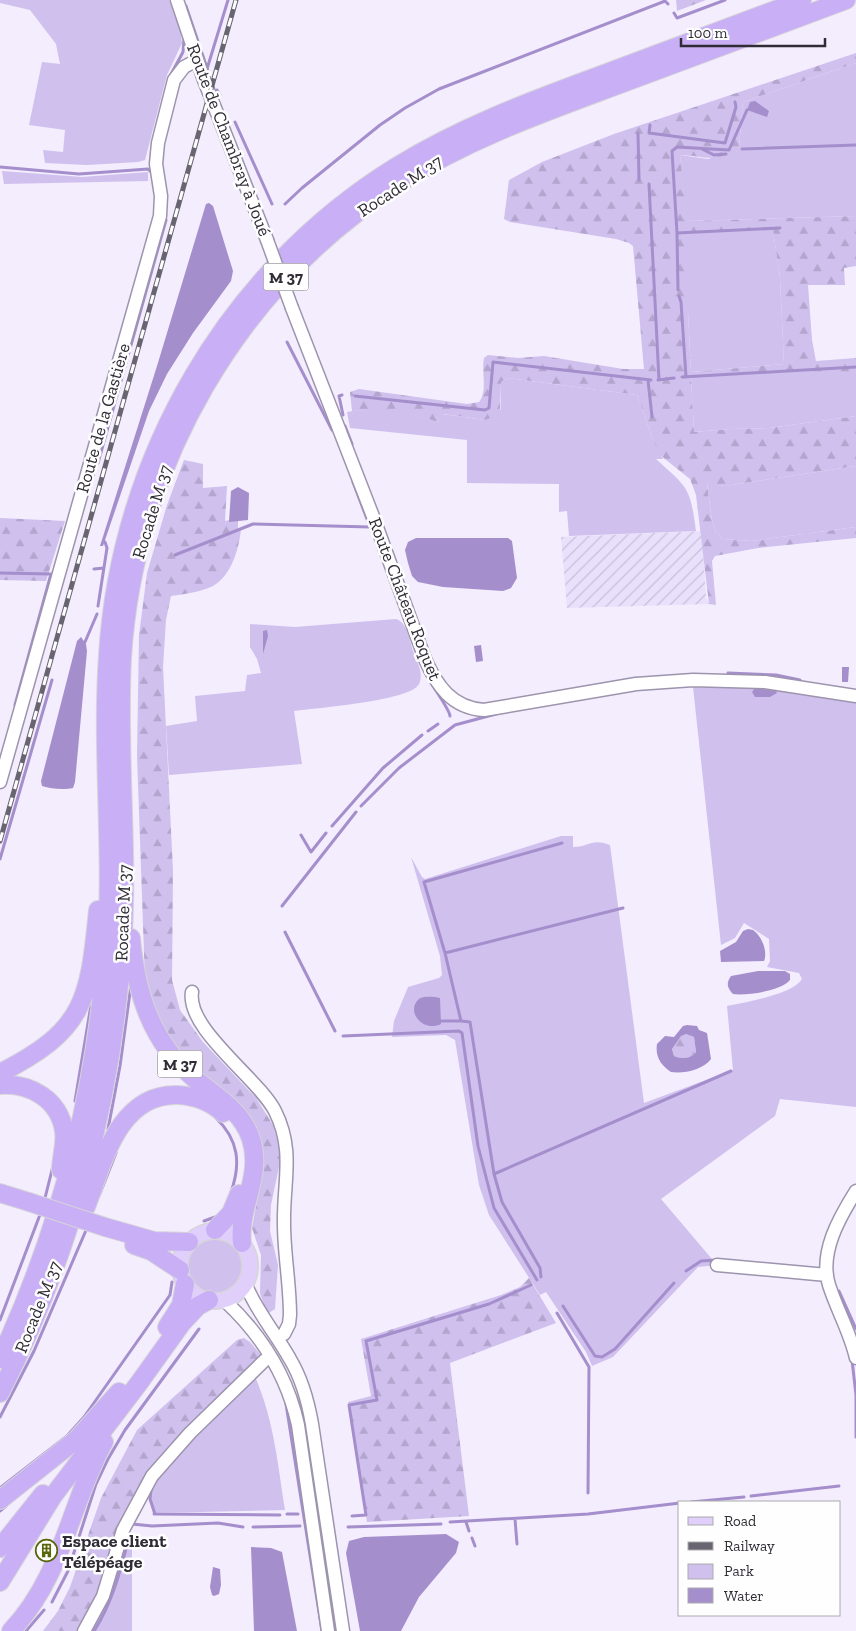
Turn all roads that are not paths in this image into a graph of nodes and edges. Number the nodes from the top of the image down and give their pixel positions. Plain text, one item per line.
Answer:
1 (178, 0) edge
2 (802, 0) edge
3 (846, 0) edge
4 (197, 60) junction
5 (292, 308) joint
6 (856, 696) edge
7 (0, 782) edge
8 (109, 830) junction
9 (125, 866) junction
10 (192, 992) dead end
11 (0, 1073) edge
12 (0, 1085) edge
13 (856, 1191) edge
14 (0, 1193) edge
15 (0, 1202) edge
16 (28, 1206) junction
17 (58, 1211) junction
18 (215, 1230) junction
19 (104, 1231) junction
20 (188, 1242) junction
21 (242, 1243) junction
22 (717, 1265) dead end
23 (54, 1270) junction
24 (827, 1275) junction
25 (182, 1277) junction
26 (245, 1283) junction
27 (216, 1300) junction
28 (284, 1334) dead end
29 (856, 1358) edge
30 (0, 1359) edge
31 (265, 1360) dead end
32 (133, 1384) junction
33 (0, 1393) edge
34 (0, 1500) edge
35 (0, 1548) edge
36 (0, 1582) edge
37 (11, 1631) edge
38 (84, 1631) edge
39 (328, 1631) edge
40 (343, 1631) edge

1 - 4 street, Route de Chambray à Joué
2 - 8 highway, Rocade M 37 / M 37
3 - 9 highway, Rocade M 37 / M 37
4 - 5 street, Route de Chambray à Joué, bridge
4 - 7 street, Route de la Gastière
5 - 6 street, Route Château Roquet
8 - 11 highway, M 37
8 - 17 highway, Rocade M 37 / M 37
9 - 21 highway, M 37
9 - 23 highway, Rocade M 37 / M 37
10 - 28 street
12 - 17 highway, M 37
13 - 24 street
14 - 16 highway
15 - 16 highway
16 - 19 highway, bridge
17 - 30 highway, Rocade M 37 / M 37
18 - 20 main road
18 - 21 main road
18 - 23 highway, M 37
19 - 20 highway
19 - 25 highway
20 - 25 main road
21 - 26 main road
22 - 24 street
23 - 33 highway, Rocade M 37 / M 37
24 - 29 street
25 - 27 main road
25 - 32 highway
26 - 27 main road
26 - 40 street
27 - 32 highway
27 - 39 street
31 - 38 street
32 - 34 highway
32 - 35 highway
32 - 36 highway
32 - 37 highway

